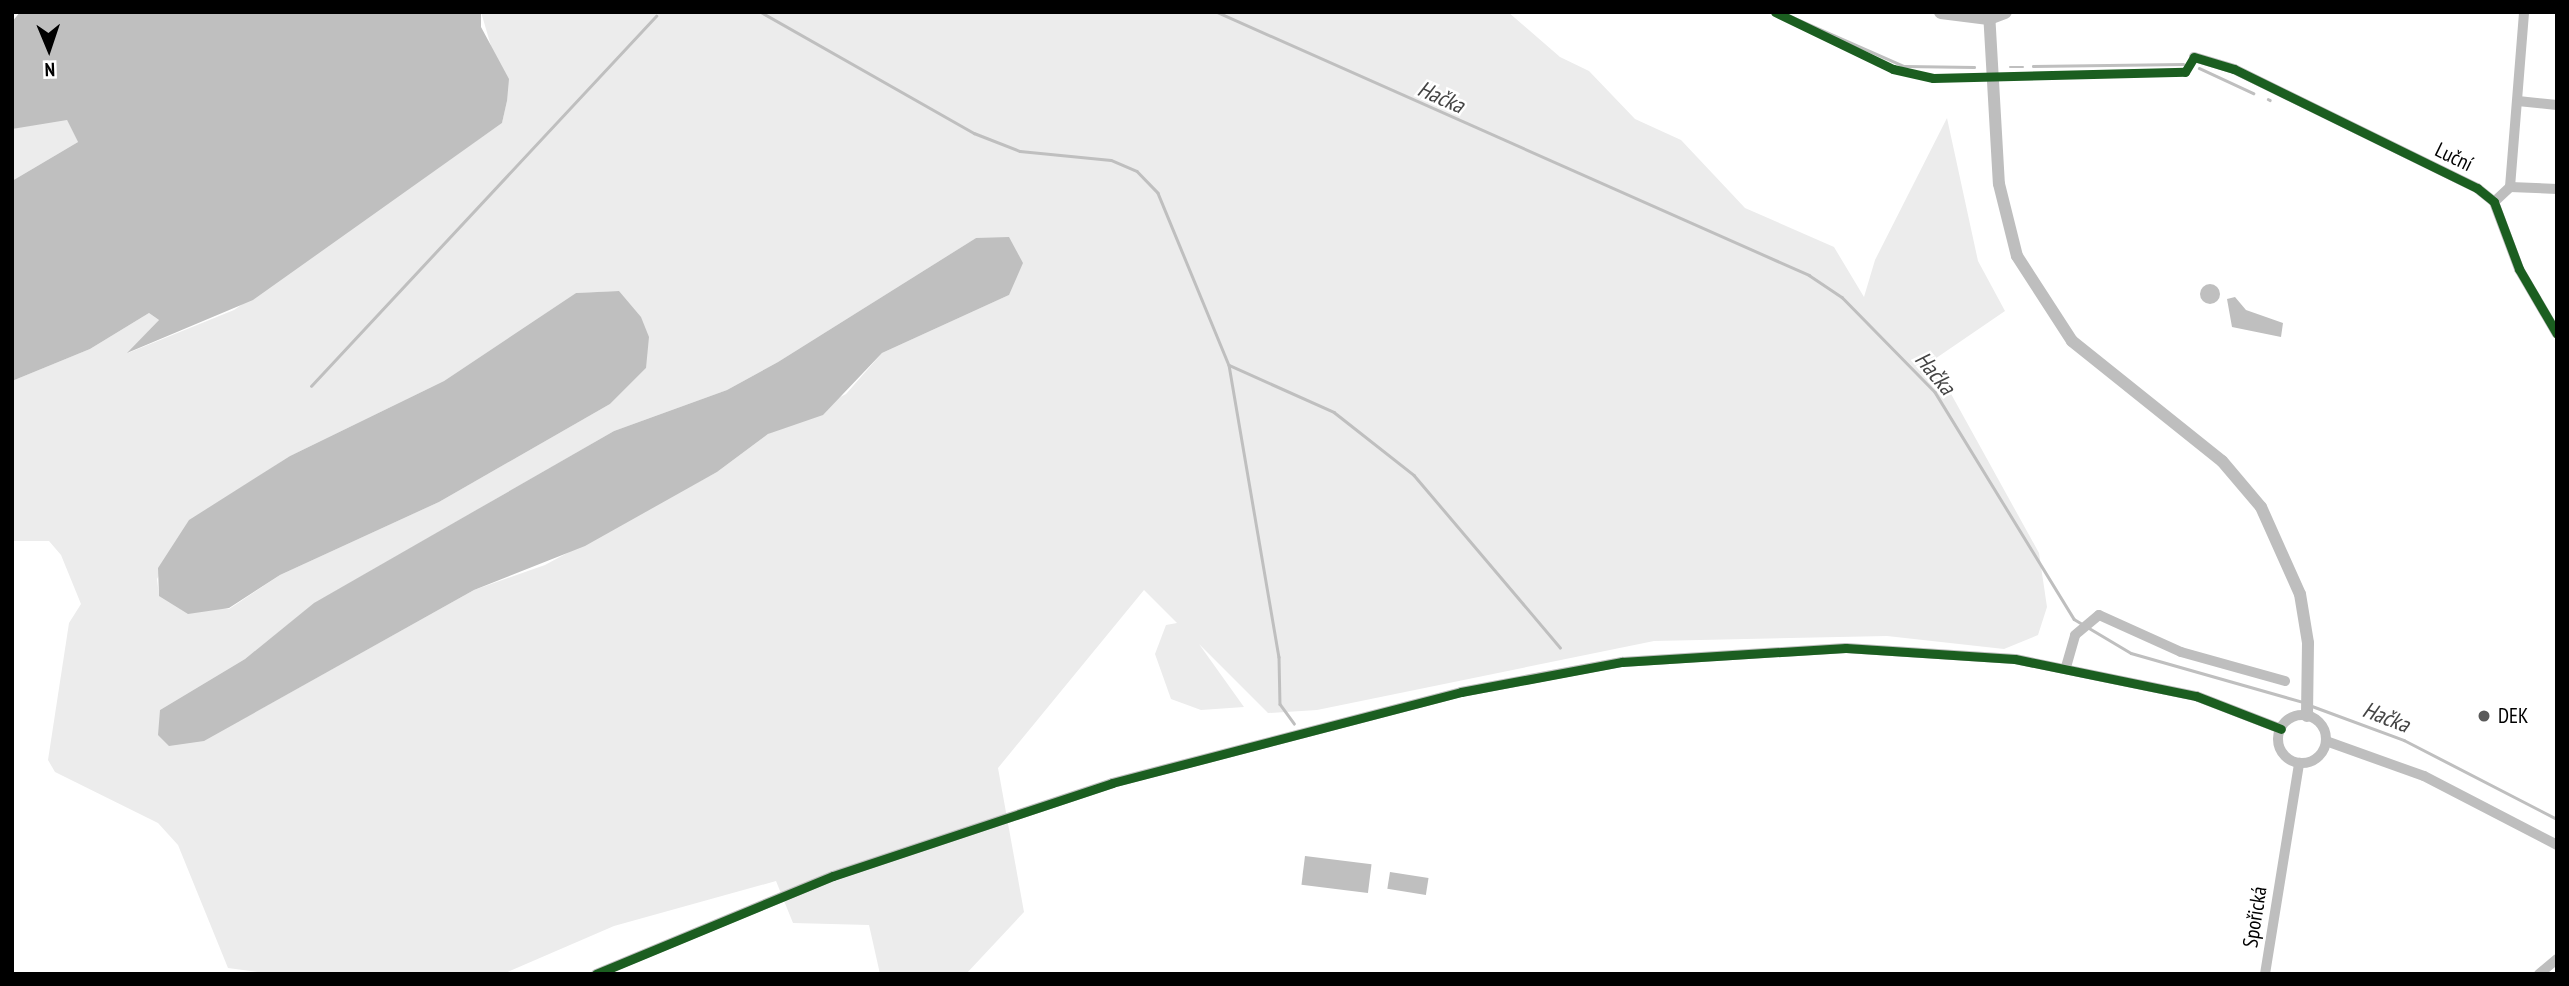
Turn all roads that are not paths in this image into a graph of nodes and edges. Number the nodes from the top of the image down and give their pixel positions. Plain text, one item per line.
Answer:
1 (1941, 12) edge
2 (2005, 12) edge
3 (2524, 12) edge
4 (1989, 15) edge
5 (2194, 57) dead end
6 (2518, 101) junction
7 (2557, 105) edge
8 (2510, 187) junction
9 (2557, 189) edge
10 (2494, 202) junction
11 (2557, 334) edge
12 (2066, 667) junction
13 (2285, 681) dead end
14 (2307, 715) junction
15 (2281, 729) junction
16 (2326, 741) junction
17 (2299, 763) junction
18 (2557, 845) edge
19 (2557, 959) edge
20 (596, 974) edge
21 (2265, 974) edge
22 (2539, 974) edge

1 - 4 highway
2 - 4 highway
3 - 6 street
4 - 14 main road
5 - 10 street, Luční
6 - 7 street
6 - 8 street
8 - 9 street
8 - 10 street
10 - 11 street
12 - 13 street
12 - 15 street
12 - 20 street
14 - 15 street
14 - 16 street
15 - 17 street
16 - 17 street
16 - 18 street
17 - 21 street, Spořická
19 - 22 street

